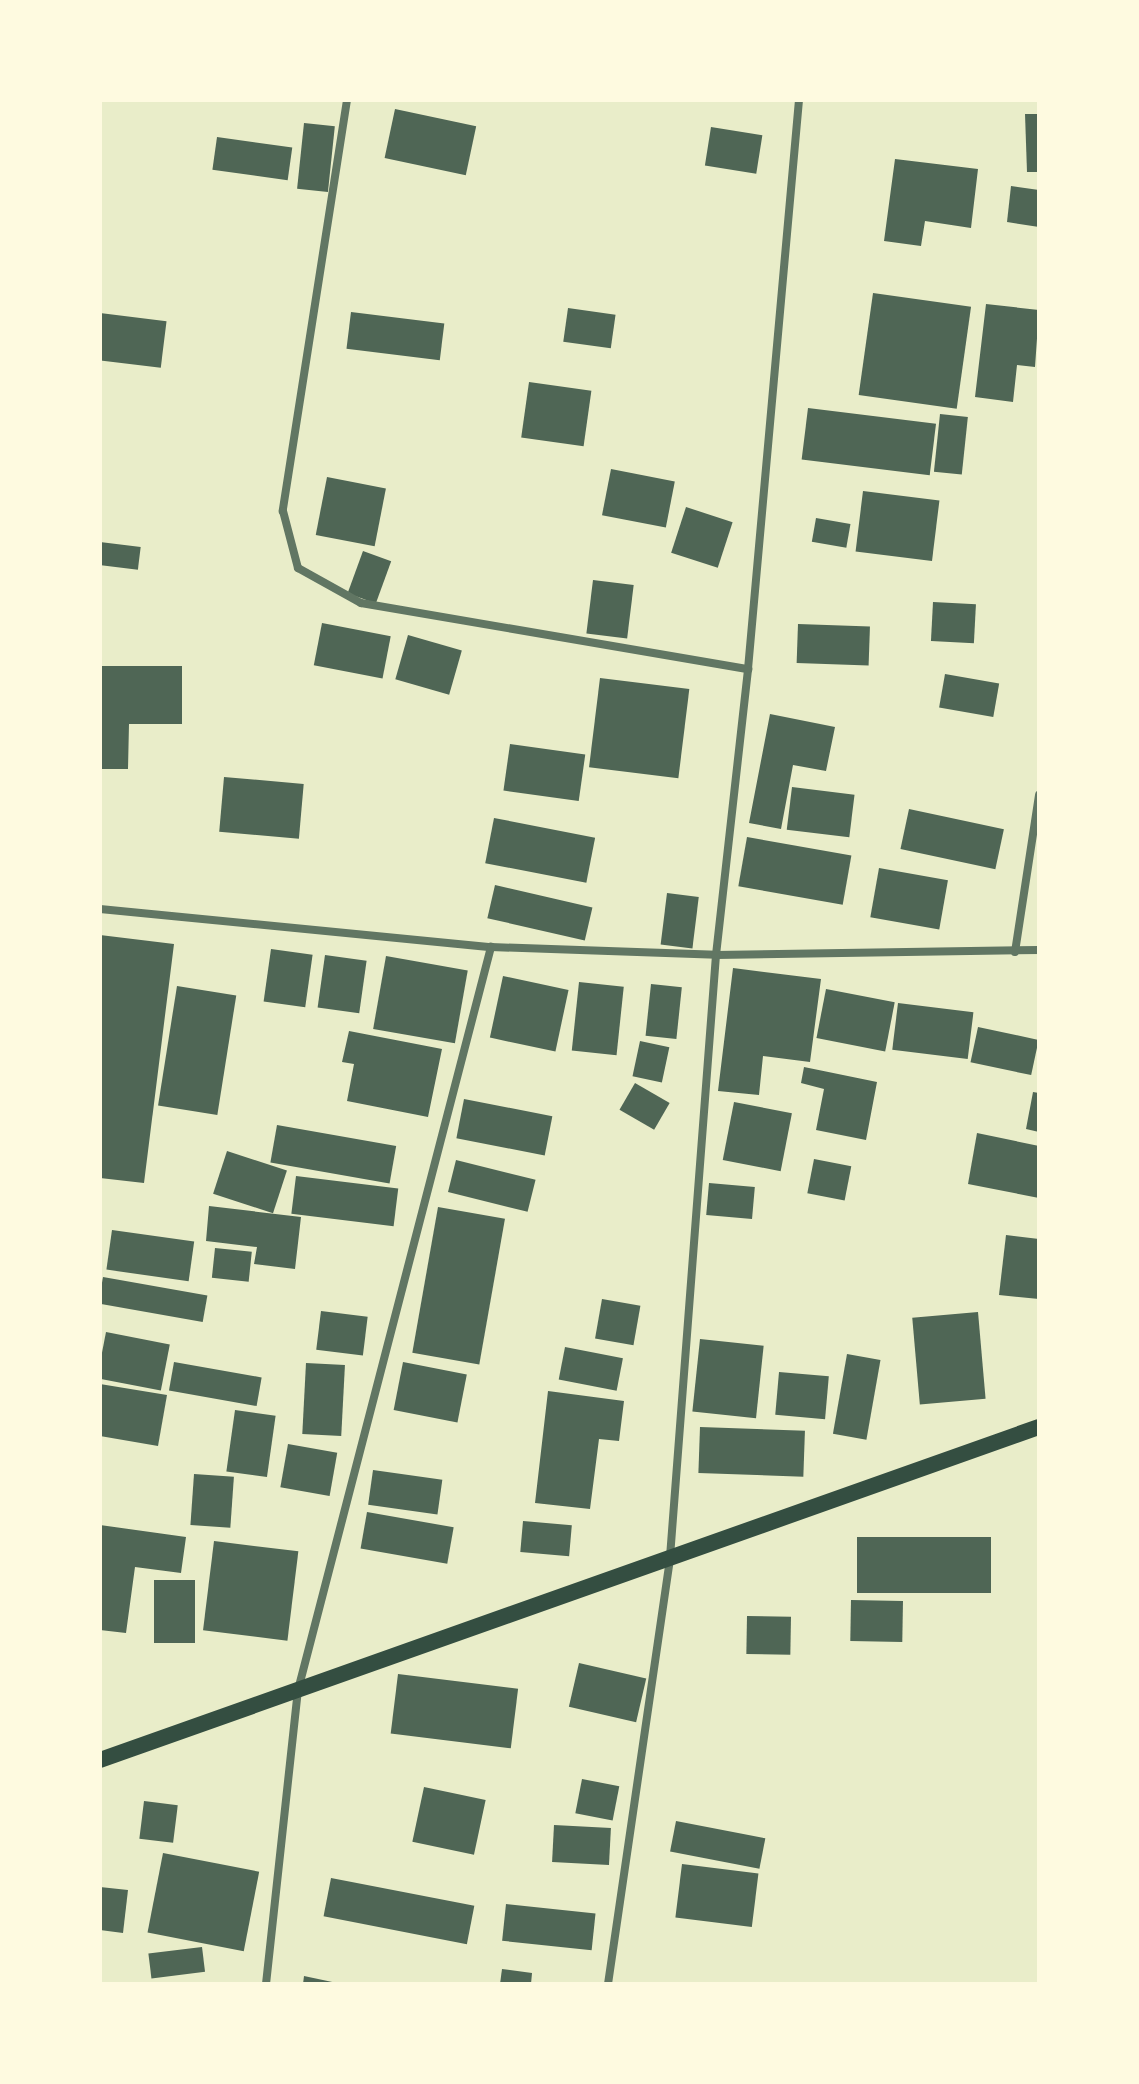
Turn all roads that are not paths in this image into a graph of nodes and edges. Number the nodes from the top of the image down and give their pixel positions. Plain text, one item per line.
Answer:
1 (347, 100) edge
2 (799, 100) edge
3 (748, 669) junction
4 (1039, 795) edge
5 (100, 909) edge
6 (491, 947) junction
7 (1039, 950) edge
8 (1015, 952) junction
9 (716, 955) junction
10 (1039, 1427) edge
11 (670, 1557) junction
12 (298, 1690) junction
13 (100, 1760) edge
14 (266, 1984) edge
15 (608, 1984) edge

1 - 3 street
2 - 3 street
3 - 9 street
4 - 8 street
5 - 6 street
6 - 9 street
6 - 12 street
7 - 8 street
8 - 9 street
9 - 11 street
10 - 11 main road
11 - 12 main road
11 - 15 street
12 - 13 main road
12 - 14 street

